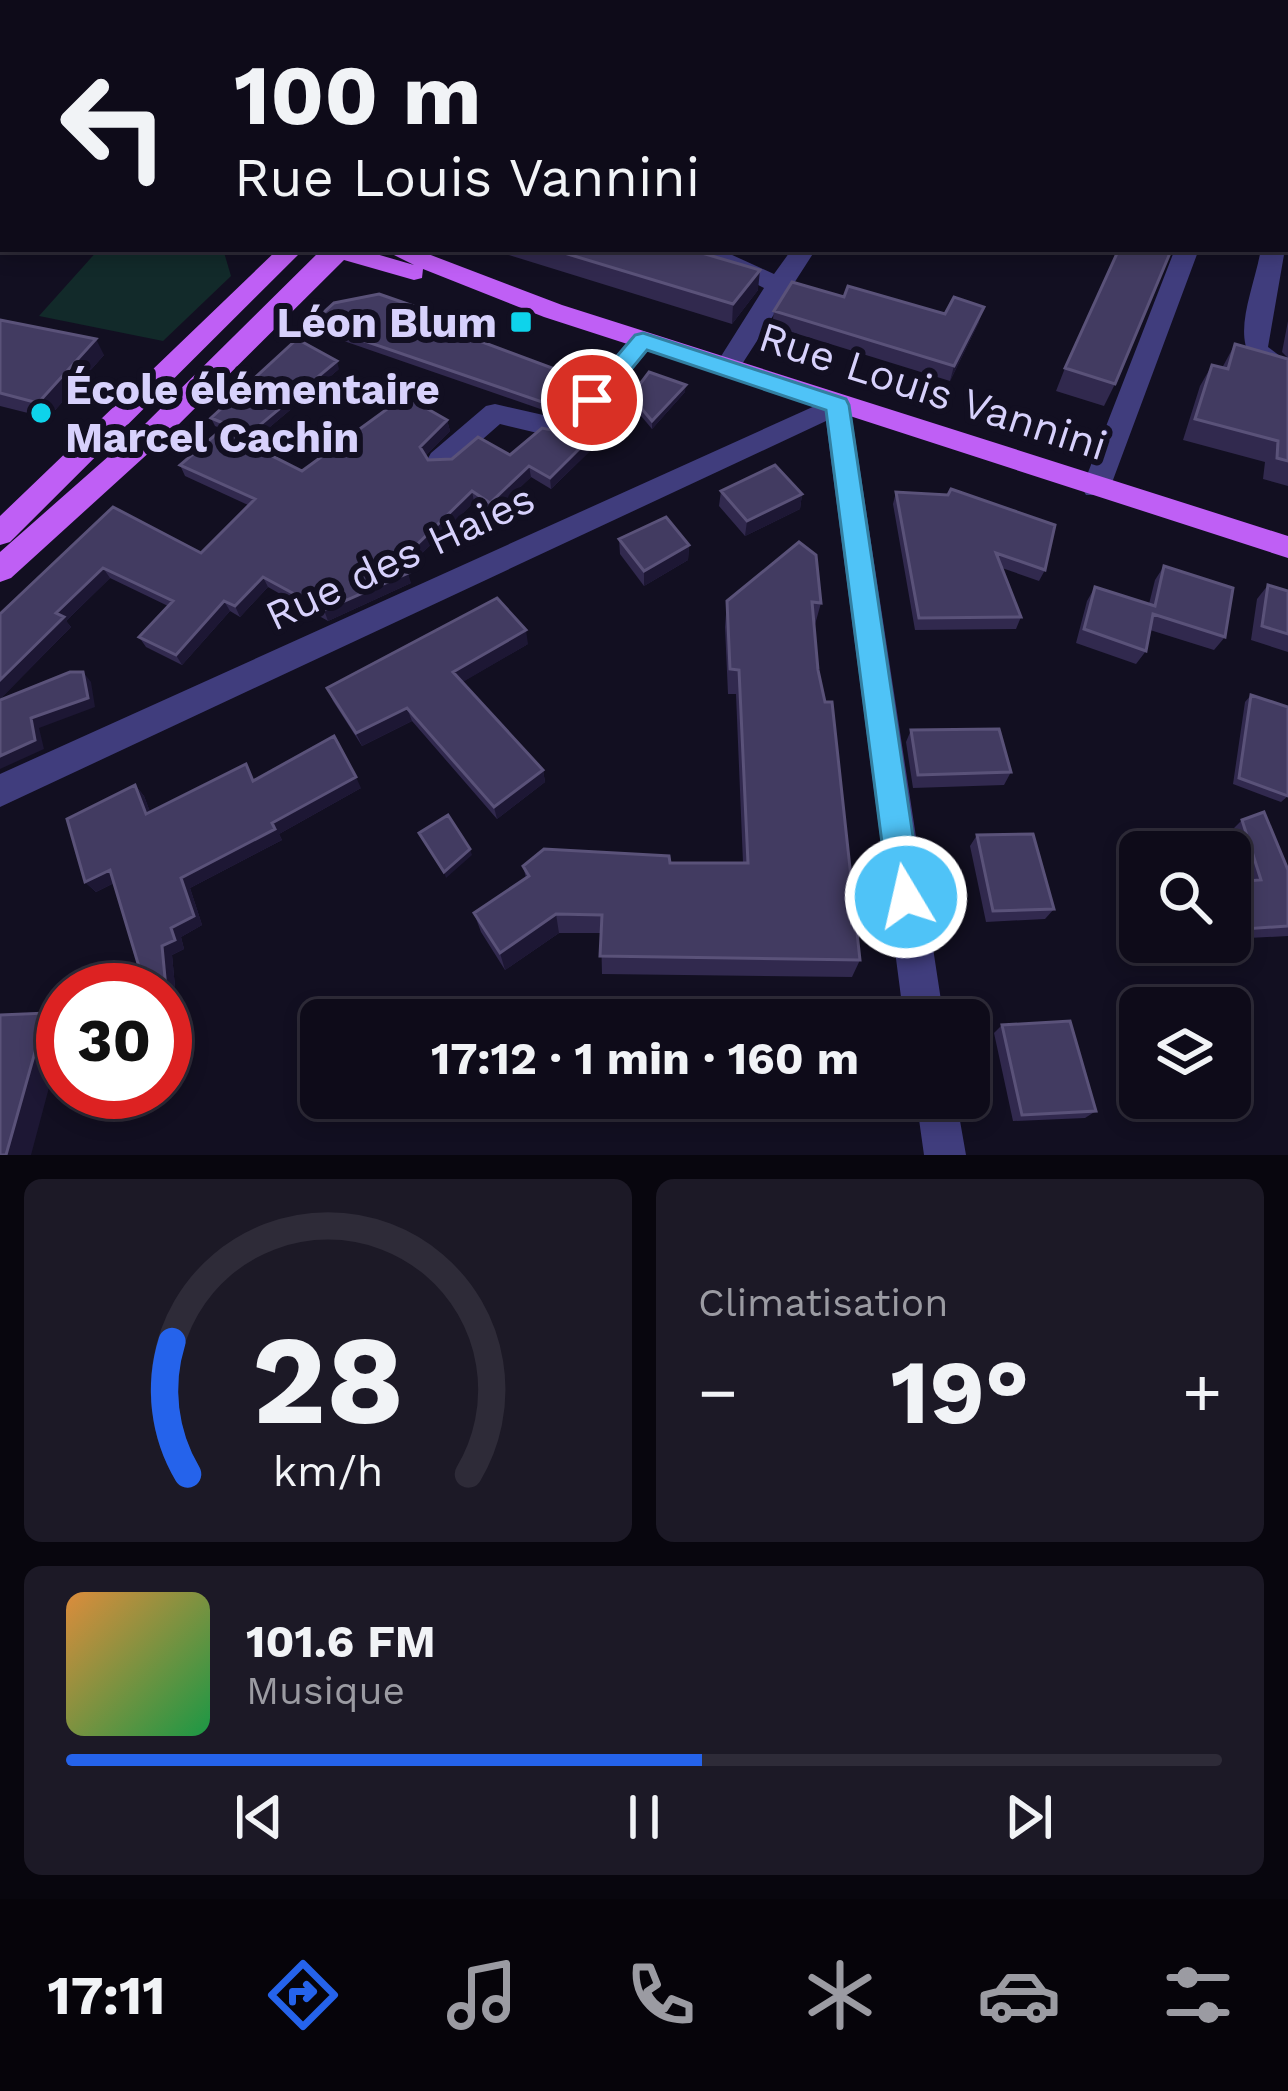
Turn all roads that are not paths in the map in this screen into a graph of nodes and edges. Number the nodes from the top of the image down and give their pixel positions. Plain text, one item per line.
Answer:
1 (289, 252) edge
2 (336, 252) edge
3 (345, 252) edge
4 (402, 252) edge
5 (712, 252) edge
6 (802, 252) edge
7 (1185, 252) edge
8 (1272, 252) edge
9 (778, 285) junction
10 (553, 311) junction
11 (643, 341) junction
12 (726, 369) junction
13 (1288, 373) edge
14 (837, 405) junction
15 (441, 460) edge
16 (1096, 488) junction
17 (0, 534) edge
18 (1288, 547) edge
19 (0, 569) edge
20 (0, 791) edge
21 (921, 999) edge
22 (939, 1119) edge
23 (945, 1155) edge

1 - 17 main road
2 - 19 main road
3 - 10 main road, Rue Louis Vannini
4 - 10 main road, Rue Louis Vannini
5 - 9 street
6 - 9 street
7 - 16 street
8 - 13 street
9 - 12 street
10 - 11 main road, Rue Louis Vannini
11 - 12 main road, Rue Louis Vannini
11 - 15 street
12 - 14 main road, Rue Louis Vannini
14 - 16 main road, Rue Louis Vannini
14 - 20 street, Rue des Haies
14 - 21 street
16 - 18 main road, Rue Louis Vannini
22 - 23 street

